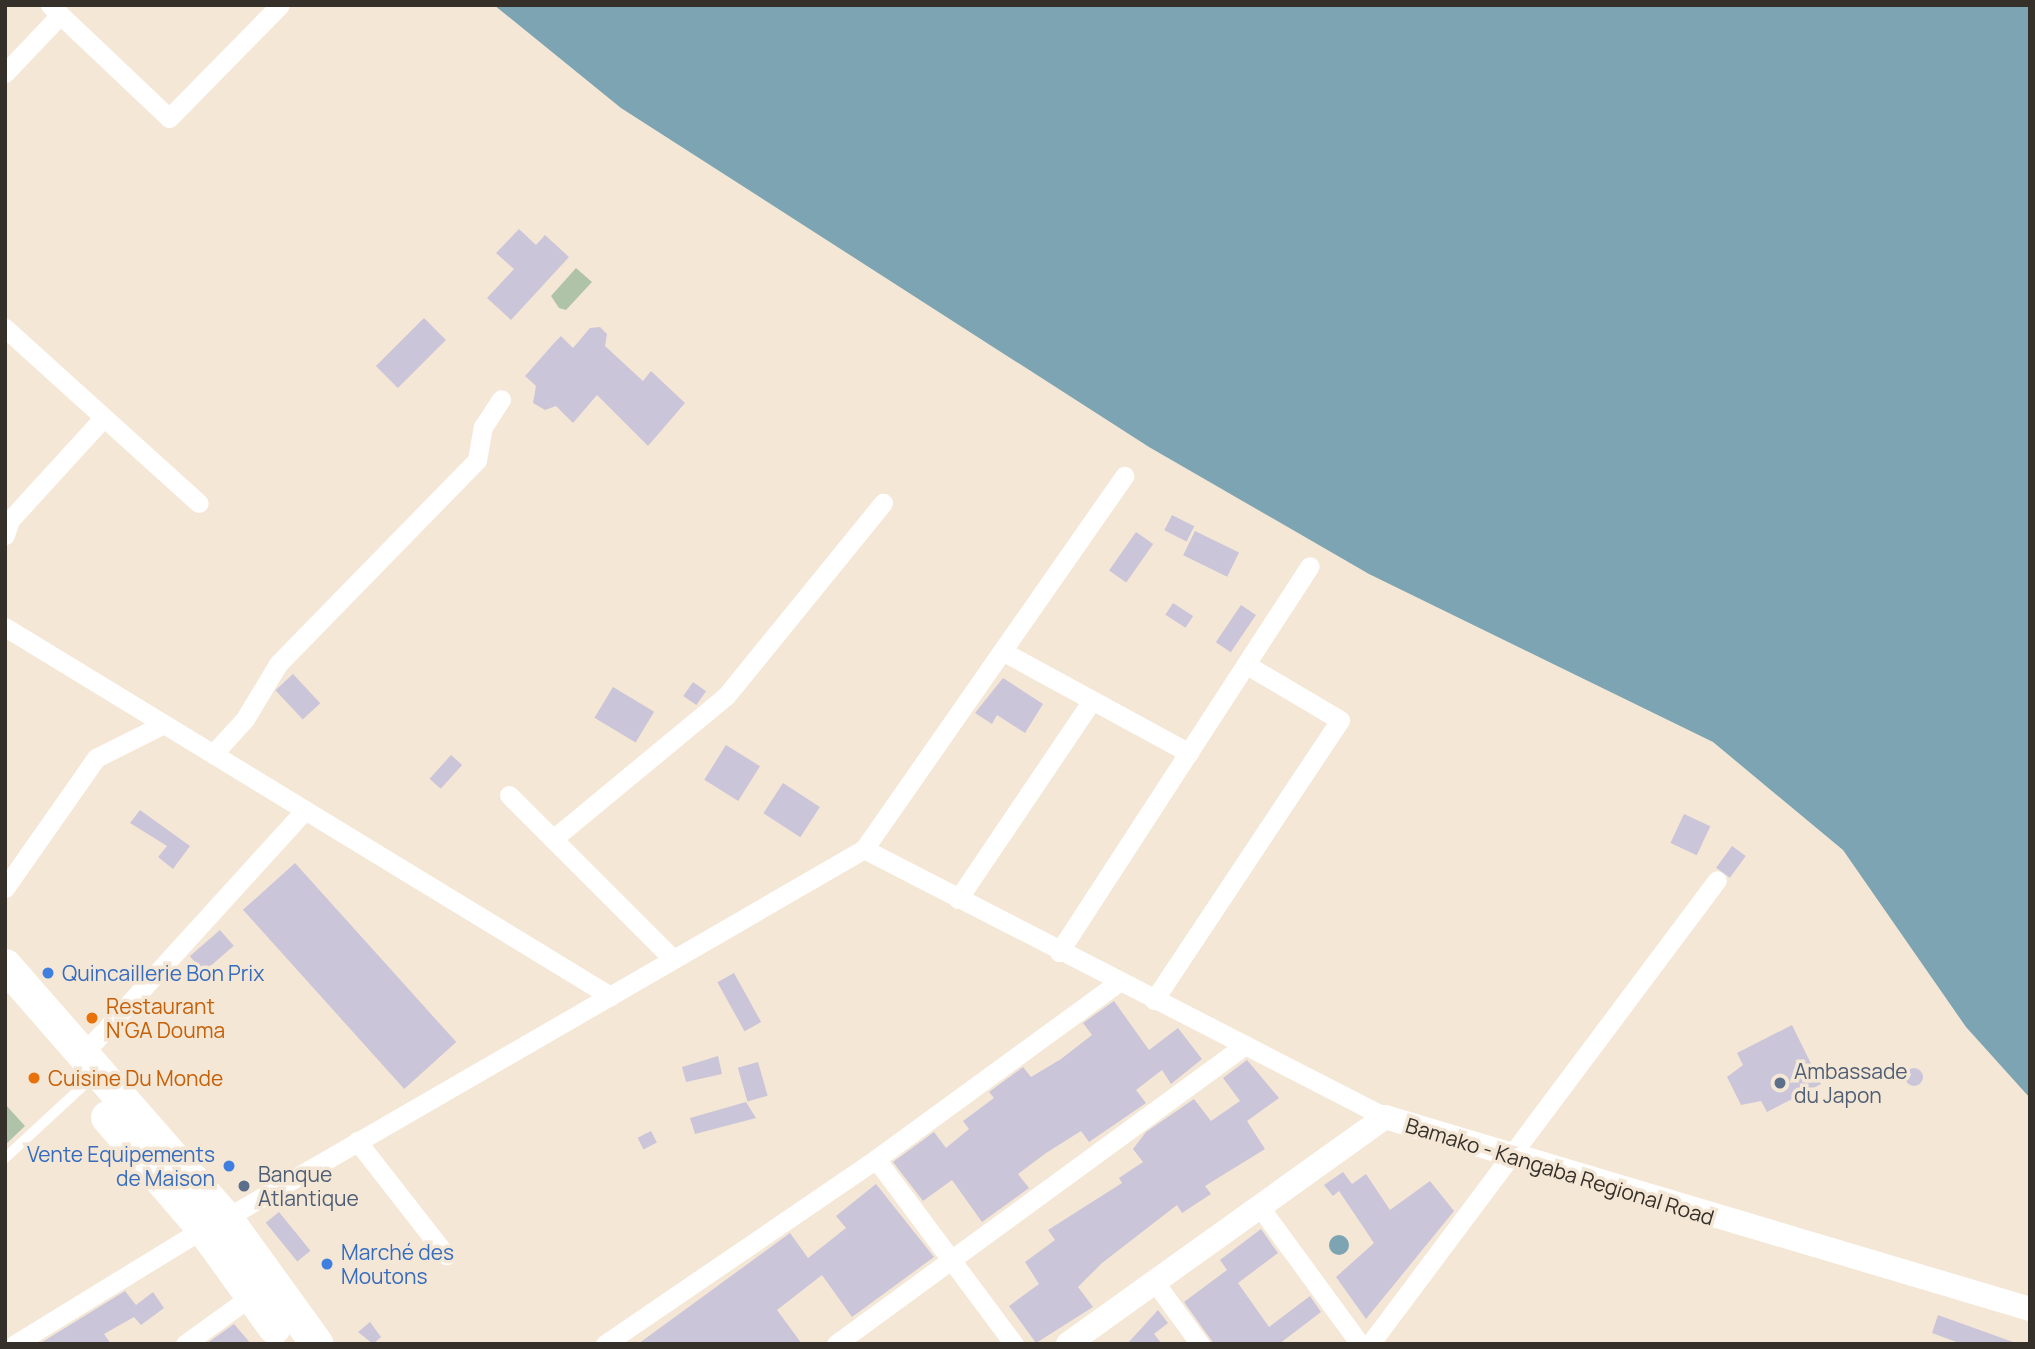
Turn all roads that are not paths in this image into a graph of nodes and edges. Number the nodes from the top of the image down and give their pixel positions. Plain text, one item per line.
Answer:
1 (280, 5) edge
2 (55, 10) edge
3 (5, 73) edge
4 (5, 328) edge
5 (501, 400) dead end
6 (103, 418) junction
7 (1124, 475) dead end
8 (199, 503) dead end
9 (883, 503) dead end
10 (7, 524) edge
11 (1310, 566) dead end
12 (5, 627) edge
13 (1002, 651) junction
14 (1247, 664) junction
15 (1092, 700) junction
16 (164, 724) junction
17 (1189, 753) junction
18 (213, 754) junction
19 (509, 795) dead end
20 (305, 810) junction
21 (553, 839) junction
22 (864, 849) junction
23 (1717, 880) dead end
24 (5, 888) edge
25 (958, 899) junction
26 (1059, 952) junction
27 (673, 959) junction
28 (5, 965) edge
29 (1118, 983) junction
30 (610, 996) junction
31 (5, 999) edge
32 (1154, 1000) junction
33 (1245, 1045) junction
34 (83, 1054) junction
35 (82, 1087) junction
36 (1385, 1117) junction
37 (357, 1142) junction
38 (5, 1158) edge
39 (876, 1159) junction
40 (1508, 1159) junction
41 (1259, 1206) junction
42 (215, 1223) junction
43 (446, 1255) dead end
44 (951, 1260) junction
45 (1154, 1281) junction
46 (250, 1297) junction
47 (2030, 1309) edge
48 (15, 1344) edge
49 (185, 1344) edge
50 (288, 1344) edge
51 (317, 1344) edge
52 (605, 1344) edge
53 (836, 1344) edge
54 (1014, 1344) edge
55 (1068, 1344) edge
56 (1200, 1344) edge
57 (1360, 1344) edge
58 (1370, 1344) edge

1 - 2 street
2 - 3 street
4 - 6 street
5 - 18 street
6 - 8 street
6 - 10 street
7 - 13 street
9 - 21 street
11 - 14 street
12 - 16 street
13 - 15 street
13 - 22 street
14 - 17 street
14 - 32 street
15 - 17 street
15 - 25 street
16 - 18 street
16 - 24 street
17 - 26 street
18 - 20 street
19 - 21 street
20 - 30 street
20 - 34 street
21 - 27 street
22 - 25 street
22 - 27 street
23 - 40 street
25 - 26 street
26 - 29 street
27 - 30 street
28 - 34 highway
29 - 32 street
29 - 39 street
30 - 37 street
31 - 35 highway
32 - 33 street
33 - 36 street
33 - 44 street
34 - 42 highway
35 - 38 lane
35 - 42 highway
36 - 40 street, Bamako - Kangaba Regional Road
36 - 41 street, Bamako - Kangaba Regional Road
37 - 42 street
37 - 43 street
39 - 44 street
39 - 52 street
40 - 47 street, Bamako - Kangaba Regional Road
40 - 58 street
41 - 45 street, Bamako - Kangaba Regional Road
41 - 57 street
42 - 46 highway
42 - 48 street
42 - 51 highway
44 - 53 street
44 - 54 street
45 - 55 street, Bamako - Kangaba Regional Road
45 - 56 street
46 - 49 street
46 - 50 highway

